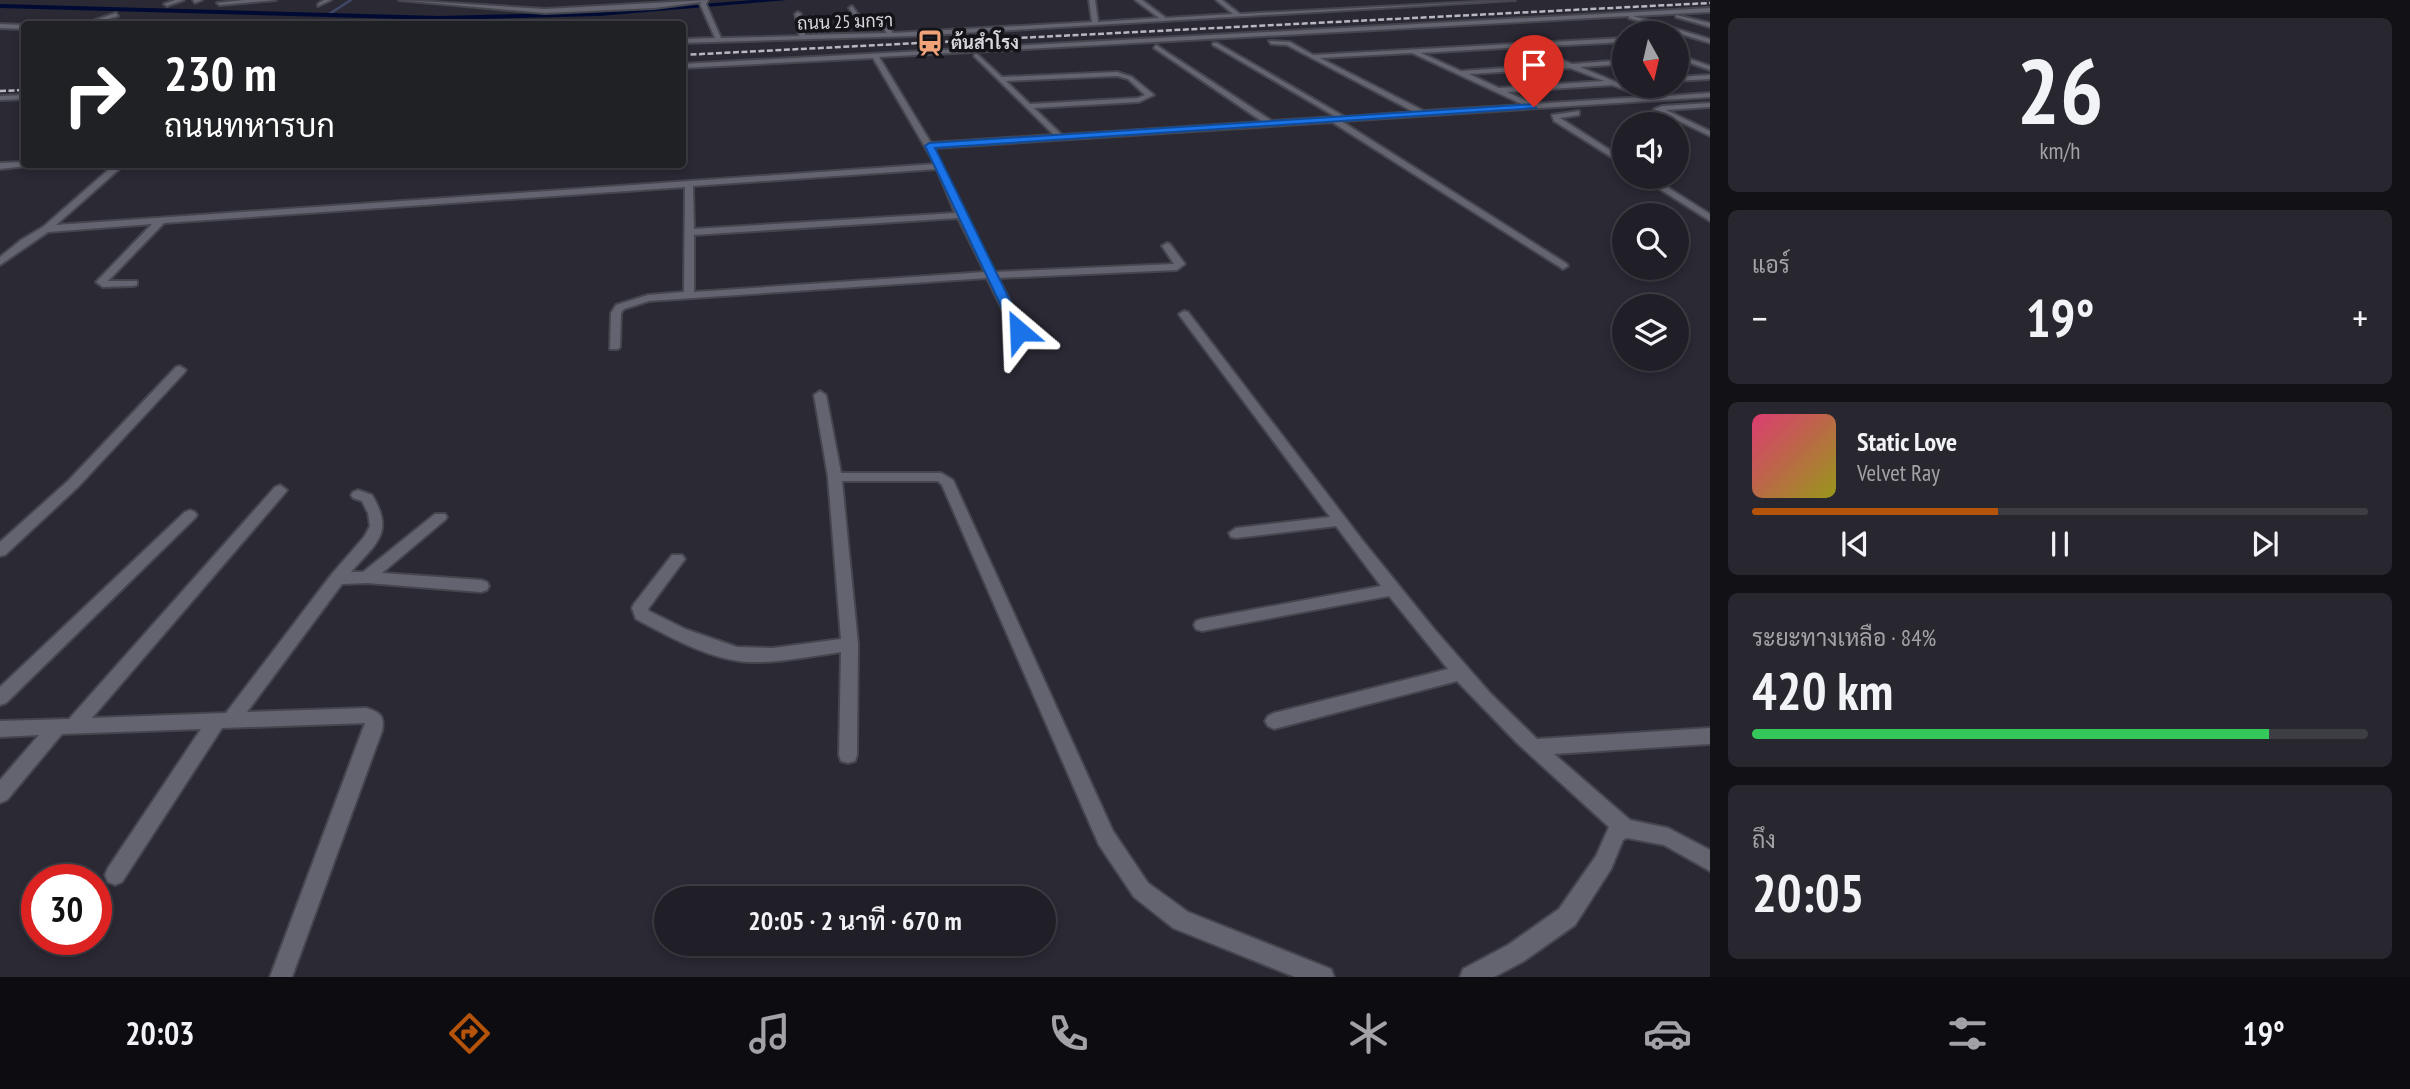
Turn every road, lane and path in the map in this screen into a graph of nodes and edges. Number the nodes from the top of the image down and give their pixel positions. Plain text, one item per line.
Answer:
1 (181, 0) edge
2 (273, 0) edge
3 (327, 0) edge
4 (402, 0) edge
5 (529, 0) edge
6 (1092, 0) edge
7 (1138, 0) edge
8 (1219, 0) edge
9 (1354, 0) edge
10 (1512, 0) edge
11 (220, 3) dead end
12 (702, 3) edge
13 (167, 4) dead end
14 (320, 5) dead end
15 (512, 8) junction
16 (852, 8) dead end
17 (1373, 8) junction
18 (1710, 10) edge
19 (1664, 12) junction
20 (798, 14) dead end
21 (116, 15) dead end
22 (1238, 15) junction
23 (1623, 15) junction
24 (1164, 19) junction
25 (97, 21) edge
26 (1095, 23) junction
27 (1710, 25) edge
28 (0, 26) edge
29 (21, 27) edge
30 (892, 35) junction
31 (803, 38) junction
32 (719, 40) junction
33 (1612, 40) edge
34 (686, 41) edge
35 (1710, 41) edge
36 (1215, 44) junction
37 (1519, 44) junction
38 (1156, 47) junction
39 (1412, 51) junction
40 (976, 55) junction
41 (1312, 57) junction
42 (876, 58) junction
43 (1689, 61) edge
44 (1612, 63) edge
45 (1572, 66) junction
46 (686, 68) edge
47 (1710, 68) edge
48 (1461, 73) junction
49 (1710, 77) edge
50 (1689, 78) edge
51 (1000, 79) junction
52 (1612, 82) edge
53 (1612, 83) edge
54 (1500, 90) junction
55 (1710, 95) edge
56 (21, 97) edge
57 (0, 98) edge
58 (1653, 99) joint
59 (1710, 105) edge
60 (1026, 106) junction
61 (1534, 107) junction
62 (1656, 108) junction
63 (1423, 114) junction
64 (1345, 119) junction
65 (1334, 120) junction
66 (1271, 124) junction
67 (1710, 134) edge
68 (1061, 138) junction
69 (929, 146) junction
70 (1612, 155) edge
71 (21, 164) edge
72 (0, 166) edge
73 (940, 166) junction
74 (116, 168) edge
75 (689, 183) junction
76 (1664, 189) edge
77 (961, 215) junction
78 (1710, 218) edge
79 (161, 221) junction
80 (46, 229) junction
81 (689, 232) junction
82 (1167, 246) dead end
83 (0, 262) edge
84 (1563, 266) dead end
85 (991, 275) junction
86 (132, 284) dead end
87 (690, 295) junction
88 (1184, 314) dead end
89 (1019, 331) dead end
90 (614, 347) dead end
91 (180, 370) dead end
92 (820, 395) dead end
93 (835, 477) junction
94 (281, 490) dead end
95 (358, 495) dead end
96 (190, 515) dead end
97 (440, 517) dead end
98 (1340, 521) junction
99 (1236, 533) dead end
100 (0, 551) edge
101 (677, 559) dead end
102 (367, 577) junction
103 (337, 579) junction
104 (481, 586) dead end
105 (1394, 589) junction
106 (1202, 625) dead end
107 (850, 644) junction
108 (1461, 673) junction
109 (0, 698) edge
110 (225, 719) junction
111 (1274, 721) dead end
112 (65, 726) junction
113 (0, 729) edge
114 (1710, 737) edge
115 (1534, 747) junction
116 (848, 755) dead end
117 (0, 794) edge
118 (1625, 828) junction
119 (1710, 861) edge
120 (115, 875) dead end
121 (281, 977) edge
122 (1323, 977) edge
123 (1471, 977) edge

1 - 13 street
2 - 11 street
3 - 14 street
4 - 15 street
5 - 15 street
6 - 26 street
7 - 24 street
8 - 22 street
9 - 17 street
10 - 17 street, ถนน 25 มกรา
12 - 15 street
12 - 32 street
16 - 30 street
17 - 22 street, ถนน 25 มกรา
18 - 19 street
19 - 23 street
19 - 27 street
20 - 31 street
21 - 25 street
22 - 24 street, ถนน 25 มกรา
23 - 35 street
23 - 42 street
24 - 26 street, ถนน 25 มกรา
26 - 30 street, ถนน 25 มกรา
28 - 29 street
30 - 31 street, ถนน 25 มกรา
31 - 32 street, ถนน 25 มกรา
32 - 34 street, ถนน 25 มกรา
33 - 37 street
36 - 38 street
36 - 41 street
36 - 64 street
37 - 39 street
37 - 45 street
38 - 40 street
38 - 66 street
39 - 41 street
39 - 48 street
40 - 42 street
40 - 51 street
41 - 63 street
42 - 46 street
42 - 69 street
43 - 47 street
44 - 45 street
45 - 48 street
45 - 52 street
48 - 54 street
49 - 50 street
51 - 60 street
51 - 60 street
53 - 54 street
54 - 61 street
55 - 58 street
56 - 57 street
58 - 61 street
59 - 62 street
60 - 68 street
61 - 63 street
62 - 67 street
62 - 70 street
63 - 64 street
64 - 65 street
65 - 66 street
65 - 84 street
66 - 68 street
68 - 69 street
69 - 73 street
71 - 72 street
73 - 75 street
73 - 77 street
74 - 80 street
75 - 79 street
75 - 81 street
76 - 78 street
77 - 81 street
77 - 85 street
79 - 80 street
79 - 86 street
80 - 83 street
81 - 87 street
82 - 85 street
85 - 87 street
85 - 89 street
87 - 90 street
88 - 98 street
91 - 100 street
92 - 93 street
93 - 107 street
93 - 122 street
94 - 112 street
95 - 103 street
96 - 109 street
97 - 102 street
98 - 99 street
98 - 105 street
101 - 107 street
102 - 103 street
102 - 104 street
103 - 110 street
105 - 106 street
105 - 108 street
107 - 116 street
108 - 111 street
108 - 115 street
110 - 112 street
110 - 120 street
110 - 121 street
112 - 113 street
112 - 117 street
114 - 115 street
115 - 118 street
118 - 119 street
118 - 123 street

